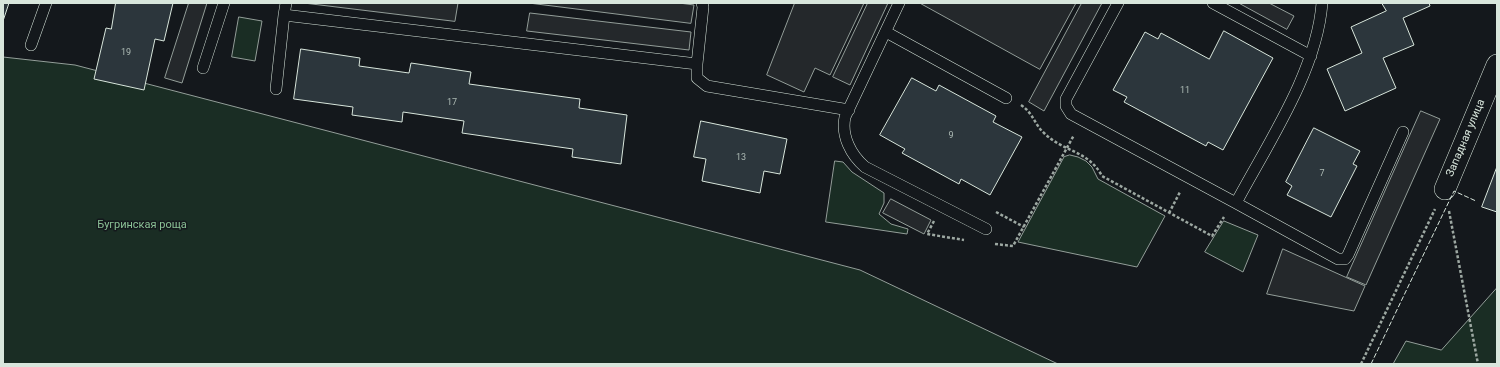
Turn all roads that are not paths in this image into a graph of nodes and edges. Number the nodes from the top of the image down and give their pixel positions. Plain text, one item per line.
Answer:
1 (46, 3) edge
2 (224, 3) edge
3 (286, 3) edge
4 (702, 3) edge
5 (899, 3) edge
6 (1118, 3) edge
7 (1213, 3) edge
8 (1322, 3) edge
9 (284, 15) junction
10 (886, 32) junction
11 (31, 45) dead end
12 (1311, 56) junction
13 (696, 64) junction
14 (1497, 65) edge
15 (203, 68) dead end
16 (276, 89) dead end
17 (1006, 98) road end
18 (849, 110) junction
19 (1403, 132) dead end
20 (1445, 189) road end
21 (1235, 202) junction
22 (986, 229) dead end

1 - 11 lane
2 - 15 lane
3 - 9 lane
4 - 13 lane
5 - 10 lane
6 - 21 lane
7 - 12 lane
8 - 12 lane
9 - 13 lane
9 - 16 lane
10 - 17 lane
10 - 18 lane
12 - 21 lane
13 - 18 lane
14 - 20 street, Западная улица
18 - 22 lane
19 - 21 lane

